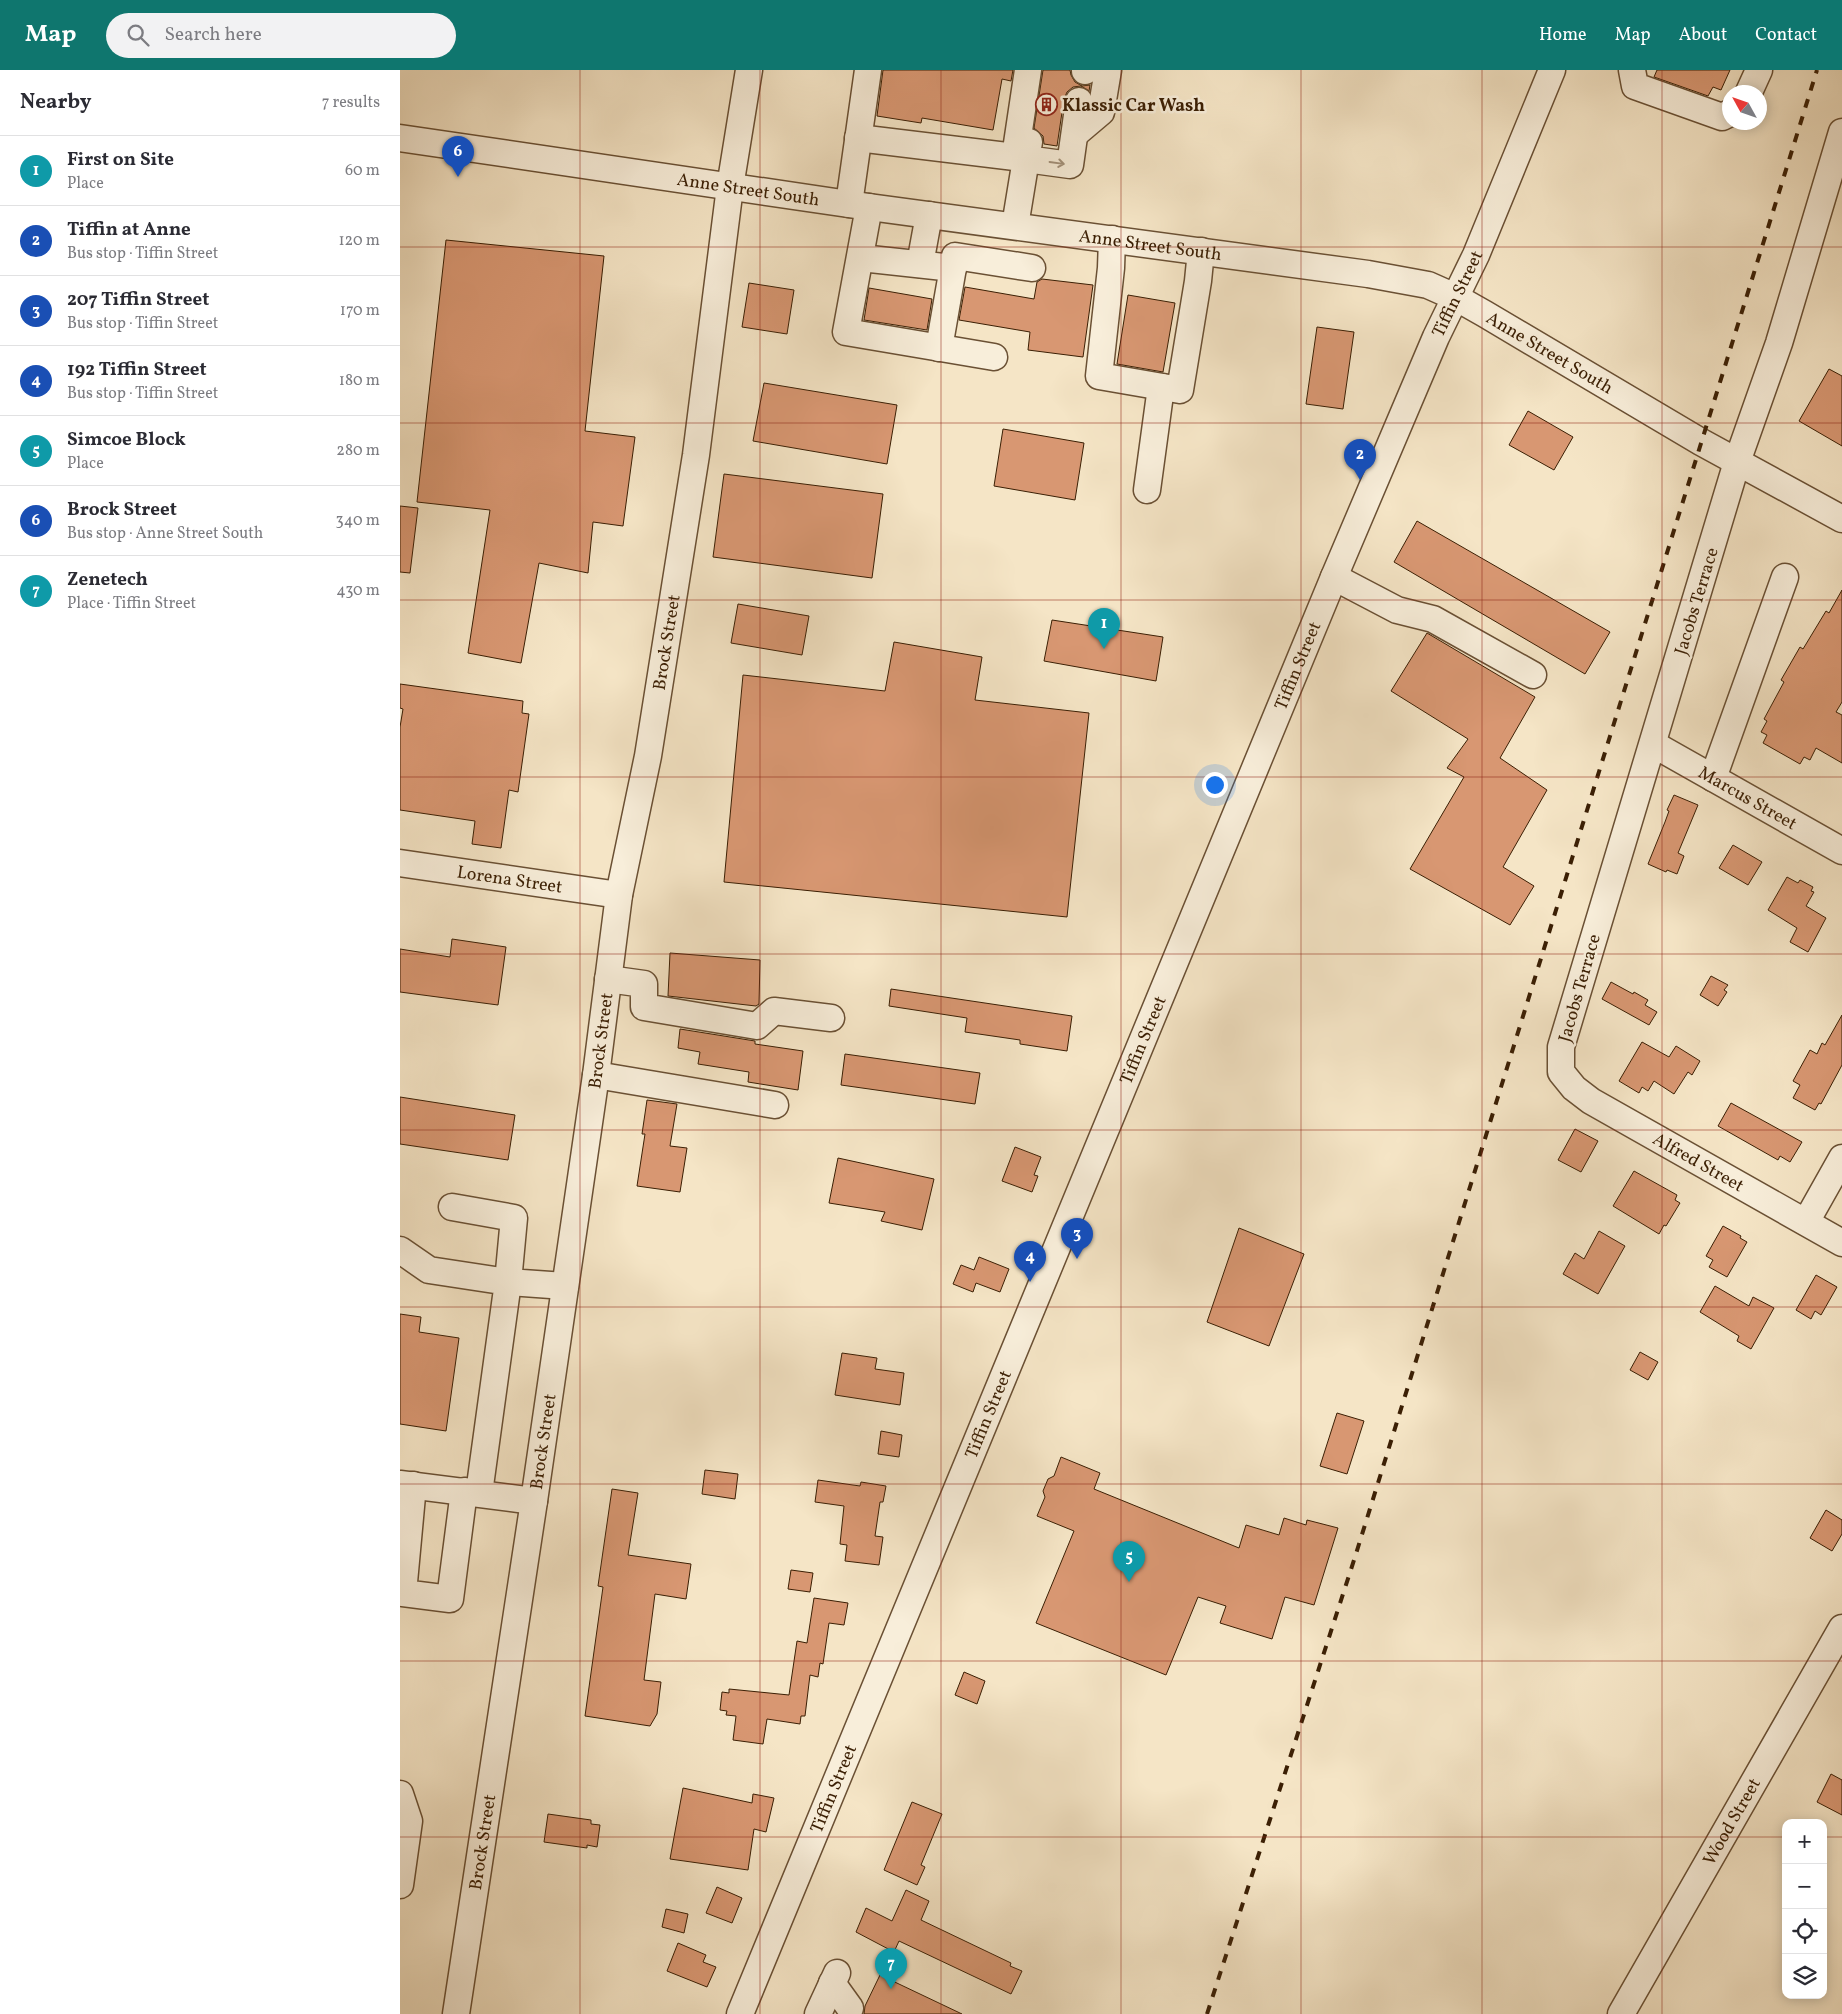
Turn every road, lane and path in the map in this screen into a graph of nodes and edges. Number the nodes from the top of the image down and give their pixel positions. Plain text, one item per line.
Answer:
1 (749, 70) edge
2 (868, 70) edge
3 (1028, 70) edge
4 (1093, 70) edge
5 (1552, 70) edge
6 (1632, 70) edge
7 (1759, 70) edge
8 (1752, 85) edge
9 (1079, 101) dead end
10 (1722, 117) edge
11 (1842, 132) edge
12 (1075, 134) junction
13 (400, 138) edge
14 (858, 138) junction
15 (1023, 152) junction
16 (730, 188) junction
17 (859, 205) junction
18 (929, 215) junction
19 (1010, 225) junction
20 (1112, 239) junction
21 (1201, 251) junction
22 (861, 258) junction
23 (999, 263) junction
24 (920, 264) junction
25 (953, 268) junction
26 (1032, 268) dead end
27 (1455, 297) junction
28 (939, 348) junction
29 (994, 357) dead end
30 (1161, 387) junction
31 (1737, 462) junction
32 (1147, 490) dead end
33 (1842, 519) edge
34 (1334, 577) junction
35 (1785, 578) dead end
36 (1533, 675) dead end
37 (1653, 744) junction
38 (1713, 778) junction
39 (1842, 851) edge
40 (400, 862) edge
41 (619, 895) junction
42 (608, 979) junction
43 (831, 1018) dead end
44 (1561, 1072) joint
45 (596, 1075) junction
46 (775, 1105) dead end
47 (1842, 1158) edge
48 (452, 1207) dead end
49 (1806, 1222) junction
50 (1842, 1243) edge
51 (400, 1250) edge
52 (508, 1282) junction
53 (565, 1286) junction
54 (407, 1484) edge
55 (472, 1492) junction
56 (534, 1501) junction
57 (1842, 1628) edge
58 (400, 1794) edge
59 (400, 1886) edge
60 (850, 2008) dead end
61 (456, 2014) edge
62 (740, 2014) edge
63 (818, 2014) edge
64 (1621, 2014) edge

1 - 16 street, Brock Street
2 - 14 street
3 - 15 street
4 - 12 street
5 - 27 street, Tiffin Street
6 - 10 street
7 - 8 street
9 - 12 street
11 - 31 street, Jacobs Terrace
15 -> 12 street
13 - 16 street, Anne Street South
14 - 15 street
14 - 17 street
15 - 19 street
16 - 17 street, Anne Street South
16 - 41 street, Brock Street
17 - 18 street, Anne Street South
17 - 22 street
18 - 19 street, Anne Street South
18 - 24 street
19 - 20 street, Anne Street South
19 - 23 street
20 - 21 street, Anne Street South
20 - 30 street
21 - 27 street, Anne Street South
21 - 30 street
22 - 24 street
22 - 28 street
23 - 25 street
23 - 26 street
24 - 25 street
25 - 28 street
27 - 31 street, Anne Street South
27 - 34 street, Tiffin Street
28 - 29 street
30 - 32 street
31 - 33 street, Anne Street South
31 - 37 street, Jacobs Terrace
34 - 36 street
34 - 62 street, Tiffin Street
35 - 38 street
37 - 38 street, Marcus Street
37 - 44 street, Jacobs Terrace
38 - 39 street, Marcus Street
40 - 41 street, Lorena Street
41 - 42 street, Brock Street
42 - 43 street
42 - 45 street, Brock Street
44 - 49 street, Alfred Street
45 - 46 street
45 - 53 street, Brock Street
47 - 49 street
48 - 52 street
49 - 50 street, Alfred Street
51 - 52 street
52 - 53 street
52 - 55 street
53 - 56 street, Brock Street
54 - 55 street
54 - 55 street
55 - 56 street
56 - 61 street, Brock Street
57 - 64 street, Wood Street
58 - 59 street
60 - 63 street

